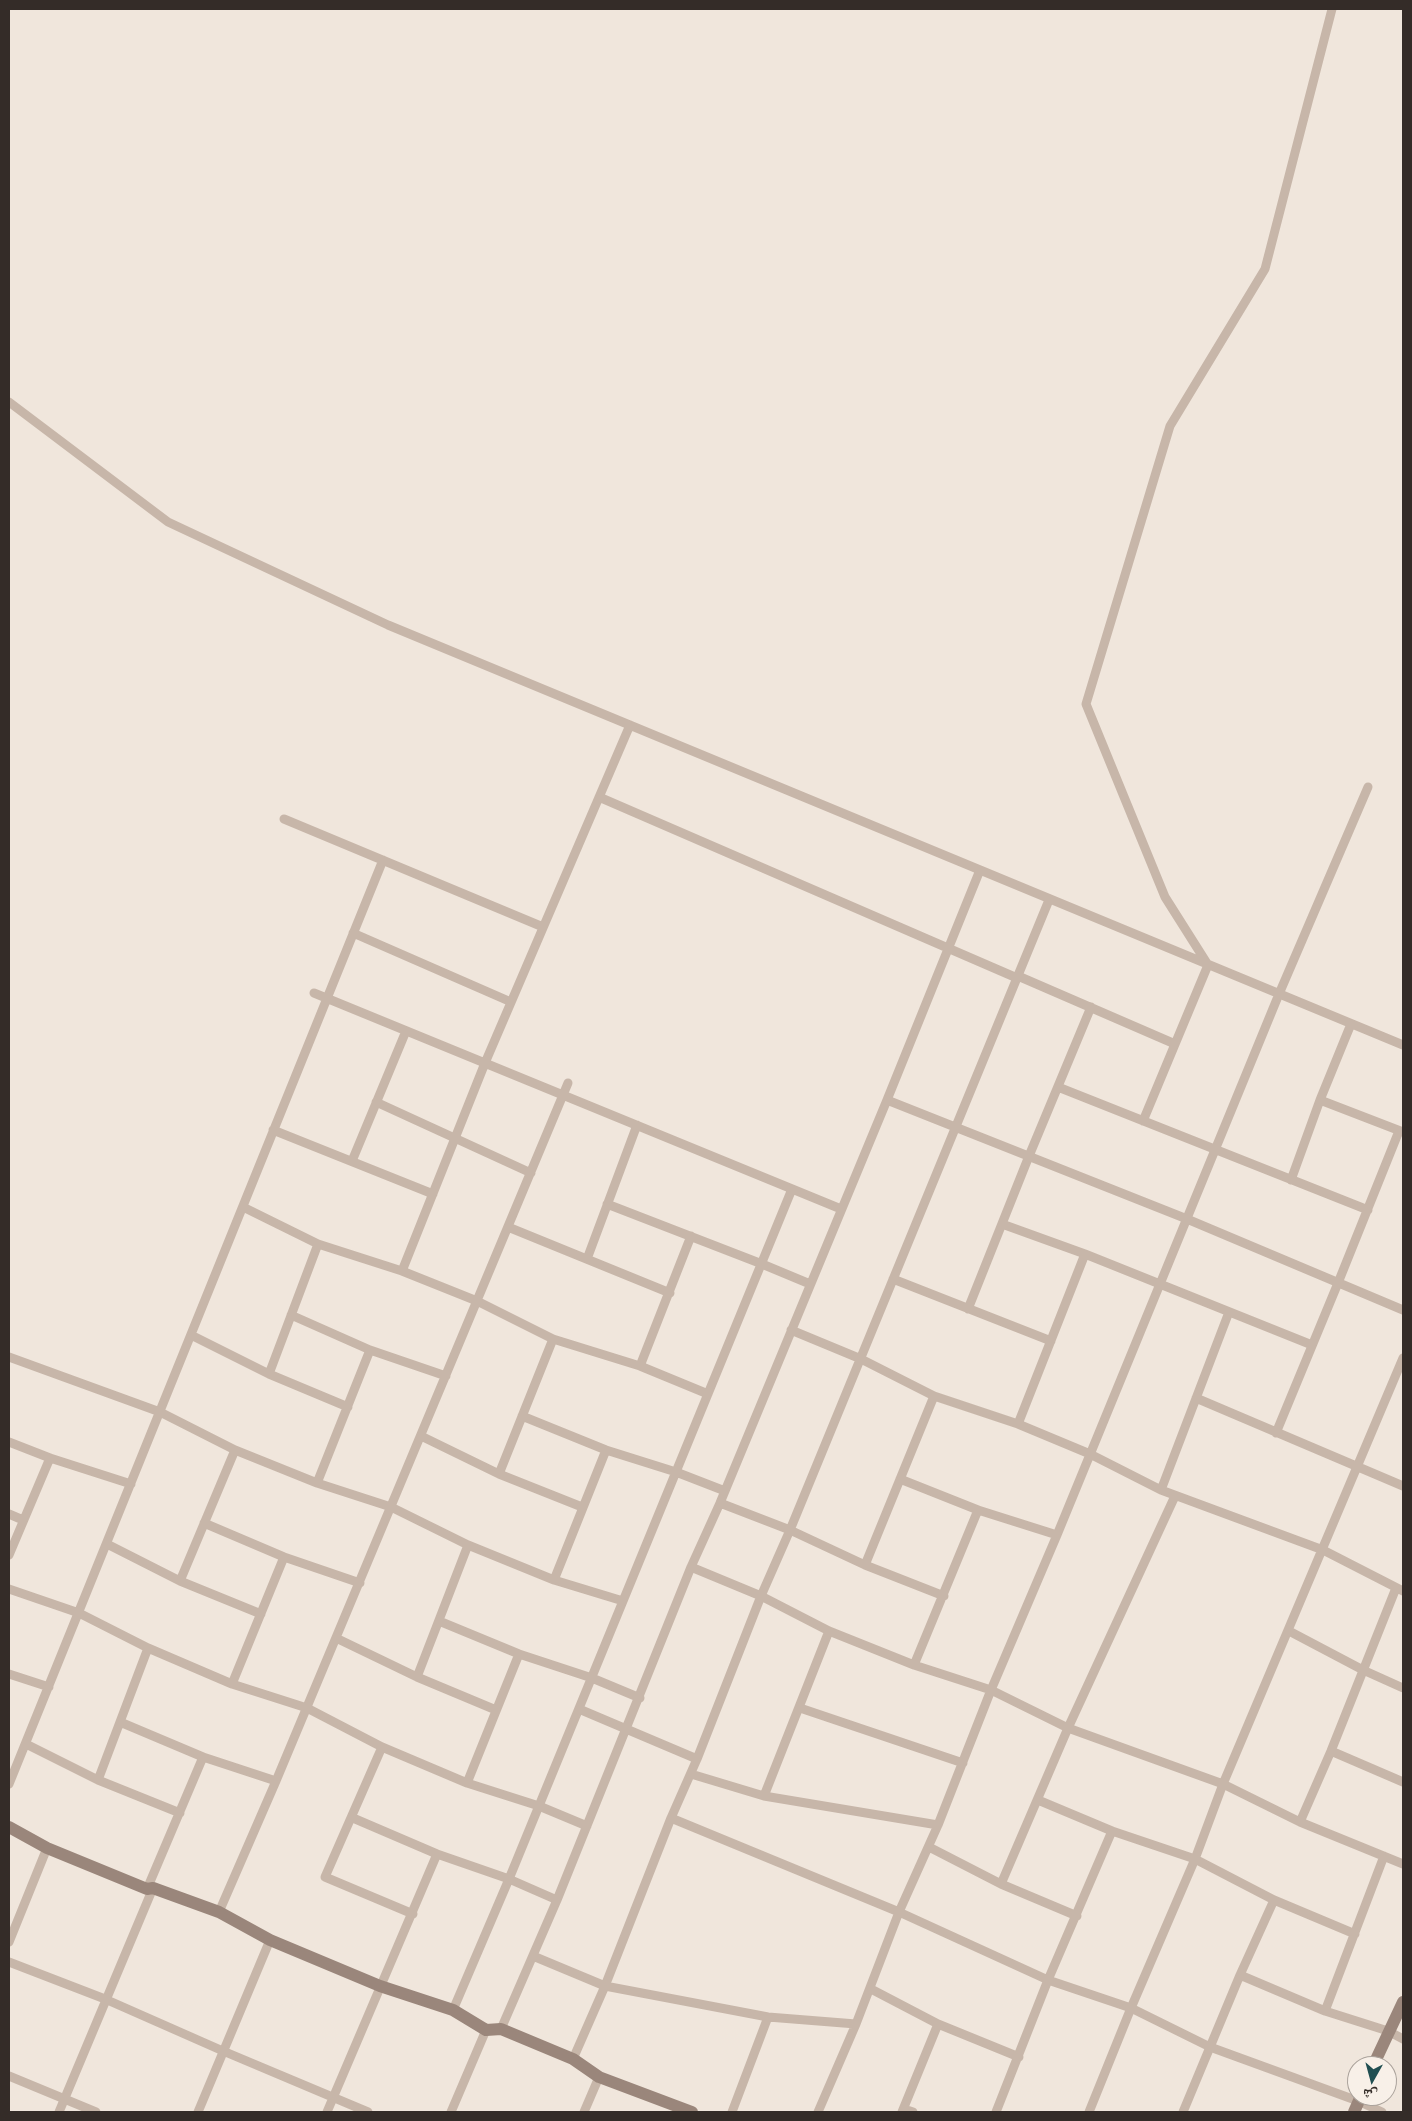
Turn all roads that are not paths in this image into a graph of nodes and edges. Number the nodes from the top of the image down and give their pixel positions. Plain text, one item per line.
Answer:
1 (1332, 9) edge
2 (9, 402) edge
3 (630, 725) junction
4 (1368, 787) dead end
5 (599, 797) junction
6 (284, 819) dead end
7 (383, 860) junction
8 (980, 870) junction
9 (1049, 900) junction
10 (543, 927) junction
11 (353, 933) junction
12 (948, 948) junction
13 (1208, 965) junction
14 (1017, 977) junction
15 (314, 993) dead end
16 (1279, 994) junction
17 (327, 998) junction
18 (511, 1002) junction
19 (1091, 1008) junction
20 (1351, 1024) junction
21 (406, 1030) junction
22 (1174, 1044) junction
23 (1403, 1045) edge
24 (485, 1063) junction
25 (568, 1084) dead end
26 (1058, 1087) junction
27 (564, 1095) junction
28 (887, 1100) junction
29 (1320, 1100) junction
30 (376, 1102) junction
31 (1143, 1121) junction
32 (637, 1125) junction
33 (954, 1128) junction
34 (273, 1130) junction
35 (1401, 1131) edge
36 (455, 1138) junction
37 (1215, 1150) junction
38 (1029, 1156) junction
39 (352, 1162) junction
40 (531, 1173) junction
41 (1291, 1180) junction
42 (792, 1189) junction
43 (433, 1194) junction
44 (606, 1204) junction
45 (242, 1206) junction
46 (841, 1209) junction
47 (1368, 1210) junction
48 (1187, 1219) junction
49 (1002, 1224) junction
50 (508, 1227) junction
51 (691, 1236) junction
52 (318, 1244) junction
53 (1084, 1254) junction
54 (587, 1259) junction
55 (762, 1264) junction
56 (402, 1271) junction
57 (893, 1279) junction
58 (1338, 1283) junction
59 (810, 1284) junction
60 (1160, 1285) junction
61 (670, 1293) junction
62 (477, 1301) junction
63 (968, 1309) junction
64 (1403, 1310) edge
65 (1229, 1312) junction
66 (291, 1316) junction
67 (791, 1330) junction
68 (191, 1335) junction
69 (553, 1339) junction
70 (1050, 1342) junction
71 (1312, 1345) junction
72 (370, 1350) junction
73 (9, 1358) edge
74 (1403, 1358) edge
75 (861, 1359) junction
76 (640, 1366) junction
77 (269, 1374) junction
78 (446, 1376) junction
79 (708, 1394) junction
80 (934, 1396) junction
81 (1196, 1398) junction
82 (348, 1407) junction
83 (160, 1412) junction
84 (522, 1416) junction
85 (1018, 1424) junction
86 (1276, 1432) junction
87 (421, 1436) junction
88 (9, 1442) edge
89 (235, 1450) junction
90 (606, 1450) junction
91 (1090, 1454) junction
92 (50, 1458) junction
93 (1357, 1466) junction
94 (676, 1472) junction
95 (499, 1474) junction
96 (900, 1479) junction
97 (131, 1484) junction
98 (318, 1484) junction
99 (1403, 1486) edge
100 (1161, 1490) junction
101 (725, 1491) junction
102 (1175, 1496) junction
103 (720, 1503) junction
104 (391, 1507) junction
105 (582, 1507) junction
106 (978, 1510) junction
107 (9, 1514) edge
108 (23, 1520) junction
109 (204, 1523) junction
110 (790, 1530) junction
111 (1057, 1535) junction
112 (107, 1544) junction
113 (468, 1545) junction
114 (1323, 1550) junction
115 (9, 1555) edge
116 (284, 1557) junction
117 (865, 1566) junction
118 (691, 1567) junction
119 (554, 1580) junction
120 (180, 1581) junction
121 (360, 1583) junction
122 (9, 1589) edge
123 (1400, 1589) edge
124 (760, 1596) junction
125 (944, 1596) junction
126 (623, 1601) junction
127 (79, 1612) junction
128 (261, 1614) junction
129 (439, 1621) junction
130 (829, 1630) junction
131 (1289, 1630) junction
132 (336, 1638) junction
133 (148, 1648) junction
134 (519, 1654) junction
135 (914, 1665) junction
136 (1363, 1670) junction
137 (9, 1674) edge
138 (417, 1677) junction
139 (592, 1678) junction
140 (232, 1684) junction
141 (49, 1687) junction
142 (1403, 1688) edge
143 (991, 1690) junction
144 (640, 1698) junction
145 (307, 1708) junction
146 (800, 1708) junction
147 (579, 1709) junction
148 (496, 1710) junction
149 (120, 1722) junction
150 (1068, 1728) junction
151 (627, 1729) junction
152 (26, 1744) junction
153 (382, 1747) junction
154 (1331, 1751) junction
155 (203, 1758) junction
156 (697, 1759) junction
157 (964, 1763) junction
158 (691, 1774) junction
159 (98, 1780) junction
160 (276, 1781) junction
161 (467, 1782) junction
162 (1403, 1782) edge
163 (9, 1784) edge
164 (1223, 1784) junction
165 (764, 1796) junction
166 (1038, 1800) junction
167 (539, 1806) junction
168 (180, 1813) junction
169 (353, 1818) junction
170 (671, 1818) junction
171 (1300, 1822) junction
172 (938, 1825) junction
173 (587, 1826) junction
174 (9, 1827) edge
175 (1112, 1831) junction
176 (929, 1847) junction
177 (46, 1848) junction
178 (437, 1854) junction
179 (1384, 1856) junction
180 (1195, 1859) junction
181 (1403, 1864) edge
182 (509, 1879) junction
183 (1000, 1884) junction
184 (150, 1889) junction
185 (557, 1900) junction
186 (1274, 1900) junction
187 (219, 1912) junction
188 (899, 1912) junction
189 (412, 1914) junction
190 (1077, 1916) junction
191 (11, 1931) edge
192 (1355, 1934) junction
193 (270, 1940) junction
194 (9, 1942) edge
195 (533, 1956) junction
196 (9, 1962) edge
197 (1240, 1975) junction
198 (1048, 1980) junction
199 (380, 1986) junction
200 (605, 1986) junction
201 (871, 1989) junction
202 (106, 1999) junction
203 (1403, 2002) edge
204 (1131, 2008) junction
205 (453, 2010) junction
206 (1325, 2011) junction
207 (768, 2017) junction
208 (856, 2024) junction
209 (938, 2024) junction
210 (501, 2029) junction
211 (486, 2030) junction
212 (1388, 2031) junction
213 (1403, 2039) edge
214 (1210, 2047) junction
215 (223, 2052) junction
216 (1378, 2056) edge
217 (1019, 2057) junction
218 (573, 2059) junction
219 (9, 2076) edge
220 (599, 2077) junction
221 (65, 2098) junction
222 (333, 2098) junction
223 (1347, 2099) edge
224 (1366, 2106) edge
225 (903, 2110) edge
226 (59, 2112) edge
227 (96, 2112) edge
228 (198, 2112) edge
229 (327, 2112) edge
230 (368, 2112) edge
231 (451, 2112) edge
232 (584, 2112) edge
233 (692, 2112) edge
234 (732, 2112) edge
235 (818, 2112) edge
236 (913, 2112) edge
237 (996, 2112) edge
238 (1089, 2112) edge
239 (1184, 2112) edge
240 (1382, 2112) edge

1 - 13 street
2 - 3 street
3 - 5 street
3 - 8 street
4 - 16 street
5 - 10 street
5 - 12 street
6 - 7 street
7 - 10 street
7 - 11 street
8 - 9 street
8 - 12 street
9 - 13 street
9 - 14 street
10 - 18 street
11 - 17 street
11 - 18 street
12 - 14 street
12 - 28 street
13 - 16 street
13 - 22 street
14 - 19 street
14 - 33 street
15 - 17 street
16 - 20 street
16 - 37 street
17 - 21 street
17 - 34 street
18 - 24 street
19 - 22 street
19 - 26 street
20 - 23 street
20 - 29 street
21 - 24 street
21 - 30 street
22 - 31 street
24 - 27 street
24 - 36 street
25 - 27 street
26 - 31 street
26 - 38 street
27 - 32 street
27 - 40 street
28 - 33 street
28 - 46 street
29 - 35 street
29 - 41 street
30 - 36 street
30 - 39 street
31 - 37 street
32 - 42 street
32 - 44 street
33 - 38 street
33 - 57 street
34 - 39 street
34 - 45 street
35 - 47 street
36 - 40 street
36 - 43 street
37 - 41 street
37 - 48 street
38 - 48 street
38 - 49 street
39 - 43 street
40 - 50 street
41 - 47 street
42 - 46 street
42 - 55 street
43 - 56 street
44 - 51 street
44 - 54 street
45 - 52 street
45 - 68 street
46 - 59 street
47 - 58 street
48 - 58 street
48 - 60 street
49 - 53 street
49 - 63 street
50 - 54 street
50 - 62 street
51 - 55 street
51 - 61 street
52 - 56 street
52 - 66 street
53 - 60 street
53 - 70 street
54 - 61 street
55 - 59 street
55 - 79 street
56 - 62 street
57 - 63 street
57 - 75 street
58 - 64 street
58 - 71 street
59 - 67 street
60 - 65 street
60 - 91 street
61 - 76 street
62 - 69 street
62 - 78 street
63 - 70 street
65 - 71 street
65 - 81 street
66 - 72 street
66 - 77 street
67 - 75 street
67 - 101 street
68 - 77 street
68 - 83 street
69 - 76 street
69 - 84 street
70 - 85 street
71 - 86 street
72 - 78 street
72 - 82 street
73 - 83 street
74 - 93 street
75 - 80 street
75 - 110 street
76 - 79 street
77 - 82 street
78 - 87 street
79 - 94 street
80 - 85 street
80 - 96 street
81 - 86 street
81 - 100 street
82 - 98 street
83 - 89 street
83 - 97 street
84 - 90 street
84 - 95 street
85 - 91 street
86 - 93 street
87 - 95 street
87 - 104 street
88 - 92 street
89 - 98 street
89 - 109 street
90 - 94 street
90 - 105 street
91 - 100 street
91 - 111 street
92 - 97 street
92 - 108 street
93 - 99 street
93 - 114 street
94 - 101 street
94 - 126 street
95 - 105 street
96 - 106 street
96 - 117 street
97 - 112 street
98 - 104 street
100 - 102 street
101 - 103 street
102 - 114 street
102 - 150 street
103 - 110 street
103 - 118 street
104 - 113 street
104 - 121 street
105 - 119 street
106 - 111 street
106 - 125 street
107 - 108 street
108 - 115 street
109 - 116 street
109 - 120 street
110 - 117 street
110 - 124 street
111 - 143 street
112 - 120 street
112 - 127 street
113 - 119 street
113 - 129 street
114 - 123 street
114 - 131 street
116 - 121 street
116 - 128 street
117 - 125 street
118 - 124 street
118 - 144 street
119 - 126 street
120 - 128 street
121 - 132 street
122 - 127 street
123 - 136 street
124 - 130 street
124 - 156 street
125 - 135 street
126 - 139 street
127 - 133 street
127 - 141 street
128 - 140 street
129 - 134 street
129 - 138 street
130 - 135 street
130 - 146 street
131 - 136 street
131 - 164 street
132 - 138 street
132 - 145 street
133 - 140 street
133 - 149 street
134 - 139 street
134 - 148 street
135 - 143 street
136 - 142 street
136 - 154 street
137 - 141 street
138 - 148 street
139 - 144 street
139 - 147 street
140 - 145 street
141 - 152 street
143 - 150 street
143 - 157 street
144 - 151 street
145 - 153 street
145 - 160 street
146 - 157 street
146 - 165 street
147 - 151 street
147 - 167 street
148 - 161 street
149 - 155 street
149 - 159 street
150 - 164 street
150 - 166 street
151 - 156 street
151 - 173 street
152 - 159 street
152 - 163 street
153 - 161 street
153 - 169 street
154 - 162 street
154 - 171 street
155 - 160 street
155 - 168 street
156 - 158 street
157 - 172 street
158 - 165 street
158 - 170 street
159 - 168 street
160 - 187 street
161 - 167 street
164 - 171 street
164 - 180 street
165 - 172 street
166 - 175 street
166 - 183 street
167 - 173 street
167 - 182 street
168 - 184 street
169 - 178 street
169 - 189 street
170 - 188 street
170 - 200 street
171 - 179 street
172 - 176 street
173 - 185 street
174 - 177 street
175 - 180 street
175 - 190 street
176 - 183 street
176 - 188 street
177 - 184 street
177 - 191 street
178 - 182 street
178 - 189 street
179 - 181 street
179 - 192 street
180 - 186 street
180 - 204 street
182 - 185 street
182 - 205 street
183 - 190 street
184 - 187 street
184 - 202 street
185 - 195 street
186 - 192 street
186 - 197 street
187 - 193 street
188 - 198 street
188 - 201 street
189 - 199 street
190 - 198 street
191 - 194 street
192 - 206 street
193 - 199 street
193 - 215 street
195 - 200 street
195 - 210 street
196 - 202 street
197 - 206 street
197 - 214 street
198 - 204 street
198 - 217 street
199 - 205 street
199 - 222 street
200 - 207 street
200 - 218 street
201 - 208 street
201 - 209 street
202 - 215 street
202 - 221 street
203 - 212 street
204 - 214 street
204 - 238 street
205 - 211 street
206 - 212 street
207 - 208 street
207 - 234 street
208 - 235 street
209 - 217 street
209 - 225 street
210 - 211 street
210 - 218 street
211 - 231 street
212 - 213 street
212 - 216 street
214 - 223 street
214 - 239 street
215 - 222 street
215 - 228 street
217 - 237 street
218 - 220 street
219 - 221 street
220 - 232 street
220 - 233 street
221 - 226 street
221 - 227 street
222 - 229 street
222 - 230 street
224 - 240 street
225 - 236 street

